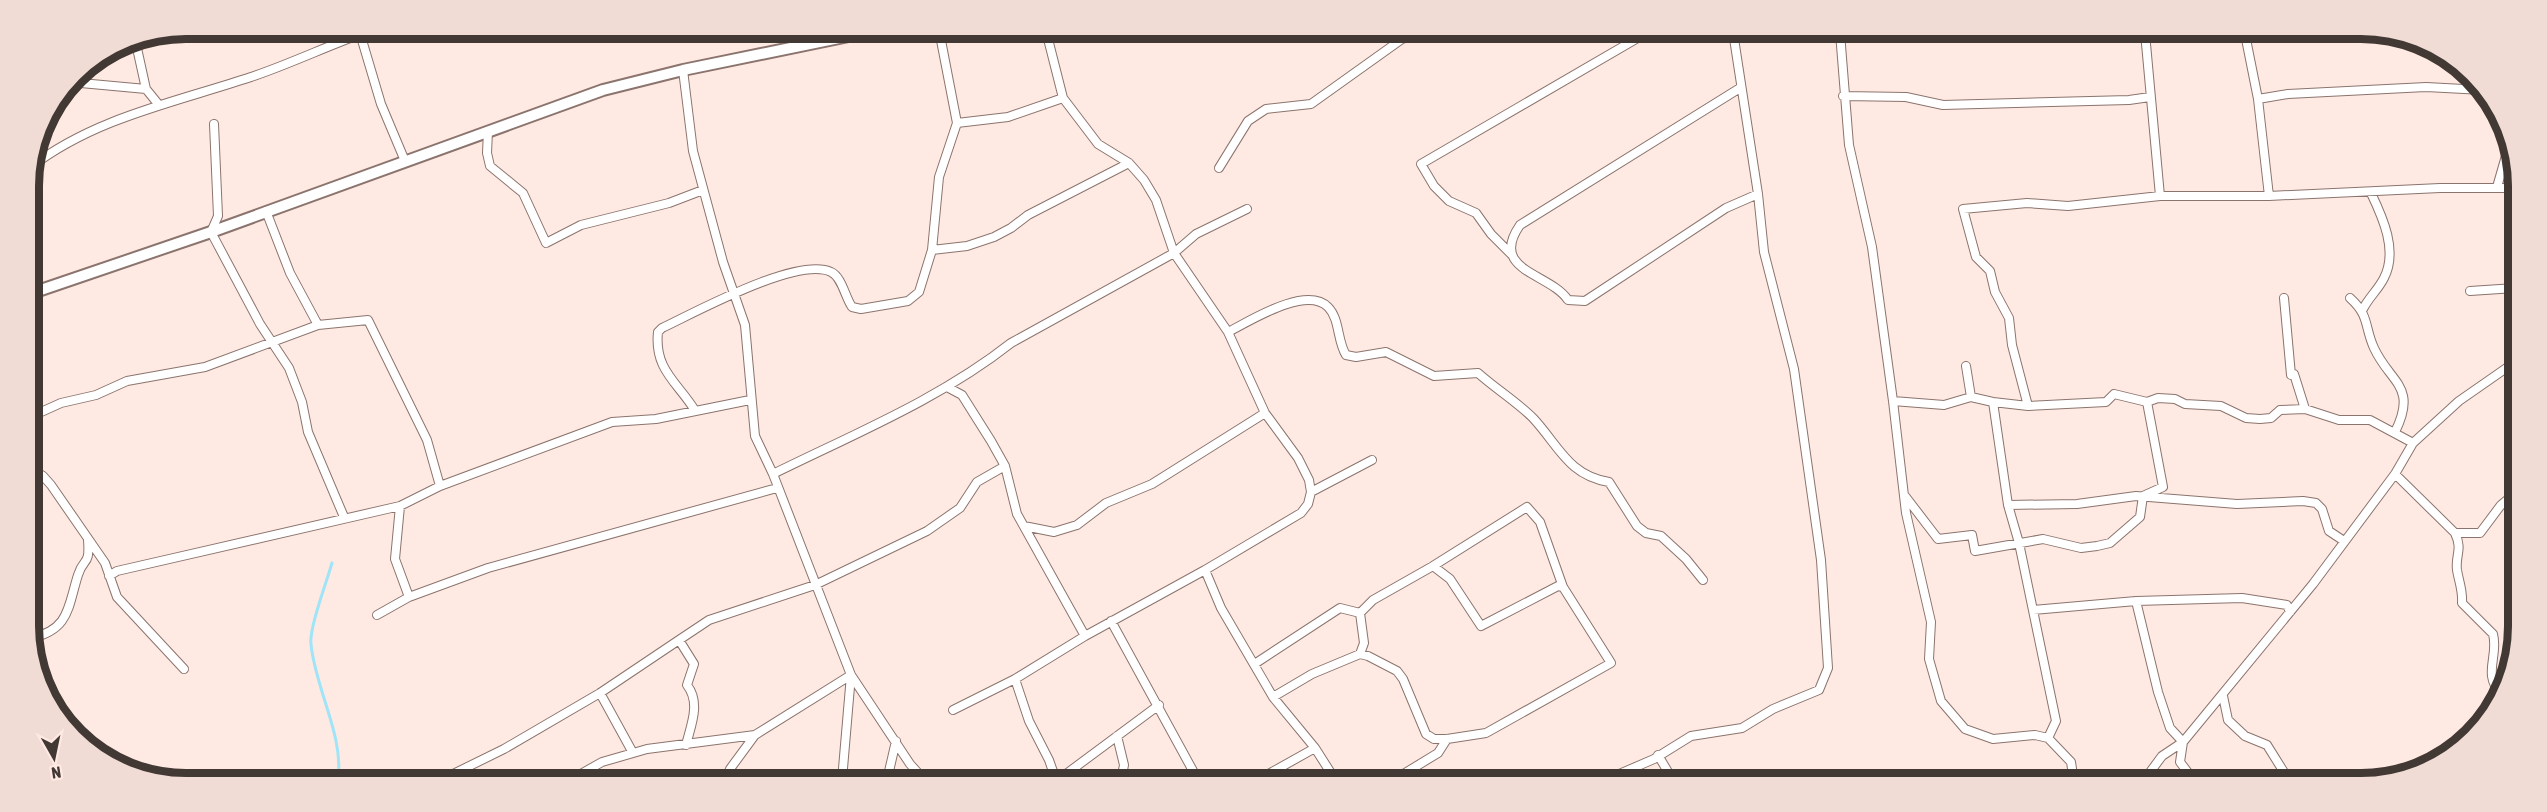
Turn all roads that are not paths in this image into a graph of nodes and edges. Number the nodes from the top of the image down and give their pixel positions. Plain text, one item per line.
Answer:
1 (343, 39) edge
2 (362, 39) edge
3 (834, 39) edge
4 (941, 39) edge
5 (1048, 39) edge
6 (1402, 39) edge
7 (1636, 39) edge
8 (1734, 39) edge
9 (1840, 39) edge
10 (2145, 39) edge
11 (2246, 39) edge
12 (137, 48) edge
13 (684, 70) junction
14 (81, 83) edge
15 (1740, 88) junction
16 (146, 89) junction
17 (2473, 91) edge
18 (1844, 96) junction
19 (2150, 97) junction
20 (1063, 98) junction
21 (2258, 99) junction
22 (159, 105) junction
23 (957, 123) junction
24 (214, 124) dead end
25 (488, 131) junction
26 (42, 159) edge
27 (2505, 159) edge
28 (405, 161) junction
29 (1129, 163) junction
30 (1219, 168) dead end
31 (2497, 188) junction
32 (2508, 188) edge
33 (703, 190) junction
34 (2371, 192) junction
35 (1758, 194) junction
36 (2160, 196) junction
37 (2269, 196) junction
38 (1247, 209) dead end
39 (266, 211) junction
40 (211, 232) junction
41 (932, 250) junction
42 (1174, 253) junction
43 (1512, 255) junction
44 (2508, 288) edge
45 (39, 291) edge
46 (2470, 291) dead end
47 (733, 294) junction
48 (2284, 298) dead end
49 (2350, 298) dead end
50 (2363, 309) junction
51 (318, 325) junction
52 (1228, 332) junction
53 (273, 343) junction
54 (1966, 366) dead end
55 (2508, 367) edge
56 (948, 387) junction
57 (1971, 397) junction
58 (750, 400) junction
59 (1893, 401) junction
60 (1993, 402) junction
61 (2146, 402) junction
62 (2028, 406) junction
63 (694, 409) junction
64 (2305, 409) junction
65 (1265, 412) junction
66 (39, 413) edge
67 (2395, 432) junction
68 (2413, 443) junction
69 (1372, 460) dead end
70 (1005, 466) junction
71 (773, 474) junction
72 (2395, 474) junction
73 (39, 475) edge
74 (440, 486) junction
75 (777, 488) junction
76 (1311, 492) junction
77 (1905, 495) junction
78 (2143, 496) junction
79 (2508, 499) edge
80 (2008, 505) junction
81 (400, 506) junction
82 (344, 518) junction
83 (1024, 526) junction
84 (2456, 533) junction
85 (88, 538) junction
86 (2344, 541) junction
87 (2019, 543) junction
88 (1433, 566) junction
89 (1205, 570) junction
90 (109, 576) junction
91 (1703, 580) dead end
92 (814, 585) junction
93 (1563, 586) junction
94 (409, 597) junction
95 (2136, 601) junction
96 (2033, 610) junction
97 (2290, 612) junction
98 (1360, 613) junction
99 (377, 615) dead end
100 (1112, 621) junction
101 (39, 635) edge
102 (1084, 636) junction
103 (679, 640) junction
104 (1360, 654) junction
105 (1256, 663) junction
106 (184, 669) dead end
107 (851, 675) junction
108 (1015, 679) junction
109 (2495, 686) edge
110 (600, 693) junction
111 (2223, 696) junction
112 (1273, 697) junction
113 (1159, 705) junction
114 (953, 710) dead end
115 (755, 735) junction
116 (1118, 736) junction
117 (2048, 738) junction
118 (1447, 739) junction
119 (896, 741) junction
120 (2183, 742) junction
121 (686, 745) junction
122 (1315, 748) junction
123 (633, 753) junction
124 (1658, 754) junction
125 (455, 773) edge
126 (583, 773) edge
127 (728, 773) edge
128 (843, 773) edge
129 (889, 773) edge
130 (914, 773) edge
131 (1054, 773) edge
132 (1067, 773) edge
133 (1122, 773) edge
134 (1194, 773) edge
135 (1270, 773) edge
136 (1331, 773) edge
137 (1405, 773) edge
138 (1619, 773) edge
139 (1669, 773) edge
140 (2073, 773) edge
141 (2149, 773) edge
142 (2188, 773) edge
143 (2284, 773) edge

1 - 22 street
2 - 28 street
3 - 13 main road
4 - 23 street
5 - 20 street
6 - 30 street
7 - 43 street
8 - 15 street
9 - 18 street
10 - 19 street
11 - 21 street
12 - 16 street
13 - 25 main road
13 - 33 street
14 - 16 street
15 - 35 street
15 - 43 street
16 - 22 street
17 - 21 street
18 - 19 street
18 - 59 street
19 - 36 street
20 - 23 street
20 - 29 street
21 - 37 street
22 - 26 street
23 - 41 street
24 - 40 street
25 - 28 main road
25 - 33 street
27 - 31 street
28 - 39 main road
29 - 41 street
29 - 42 street
31 - 32 street
31 - 34 street
33 - 47 street
34 - 37 street
34 - 50 street
35 - 43 street
35 - 124 street
36 - 37 street
36 - 62 street
38 - 42 street
39 - 40 main road
39 - 51 street
40 - 45 main road
40 - 53 street
41 - 47 street
42 - 52 street
42 - 56 street
44 - 46 street
47 - 58 street
47 - 63 street
48 - 64 street
49 - 50 street
50 - 67 street
51 - 53 street
51 - 74 street
52 - 65 street
52 - 91 street
53 - 66 street
53 - 82 street
54 - 57 street
55 - 68 street
56 - 70 street
56 - 71 street
57 - 59 street
57 - 60 street
58 - 63 street
58 - 71 street
59 - 77 street
60 - 62 street
60 - 80 street
61 - 62 street
61 - 64 street
61 - 78 street
63 - 74 street
64 - 67 street
65 - 76 street
65 - 83 street
67 - 68 street
68 - 72 street
69 - 76 street
70 - 83 street
70 - 92 street
71 - 75 street
72 - 84 street
72 - 86 street
73 - 85 street
74 - 81 street
75 - 92 street
75 - 94 street
76 - 89 street
77 - 87 street
77 - 117 street
78 - 80 street
78 - 86 street
78 - 87 street
79 - 84 street
80 - 87 street
81 - 82 street
81 - 94 street
82 - 90 street
83 - 102 street
84 - 109 street
85 - 90 street
85 - 101 street
86 - 97 street
87 - 96 street
88 - 93 street
88 - 93 street
88 - 98 street
89 - 100 street
89 - 105 street
90 - 106 street
92 - 103 street
92 - 107 street
93 - 118 street
94 - 99 street
95 - 96 street
95 - 97 street
95 - 120 street
96 - 117 street
97 - 111 street
98 - 104 street
98 - 105 street
100 - 102 street
100 - 113 street
102 - 108 street
103 - 110 street
103 - 121 street
104 - 112 street
104 - 118 street
105 - 112 street
107 - 115 street
107 - 119 street
107 - 128 street
108 - 114 street
108 - 131 street
110 - 123 street
110 - 125 street
111 - 120 street
111 - 143 street
112 - 122 street
113 - 116 street
113 - 134 street
115 - 121 street
115 - 127 street
116 - 132 street
116 - 133 street
117 - 140 street
118 - 137 street
119 - 129 street
119 - 130 street
120 - 141 street
120 - 142 street
121 - 123 street
122 - 135 street
122 - 136 street
123 - 126 street
124 - 138 street
124 - 139 street

